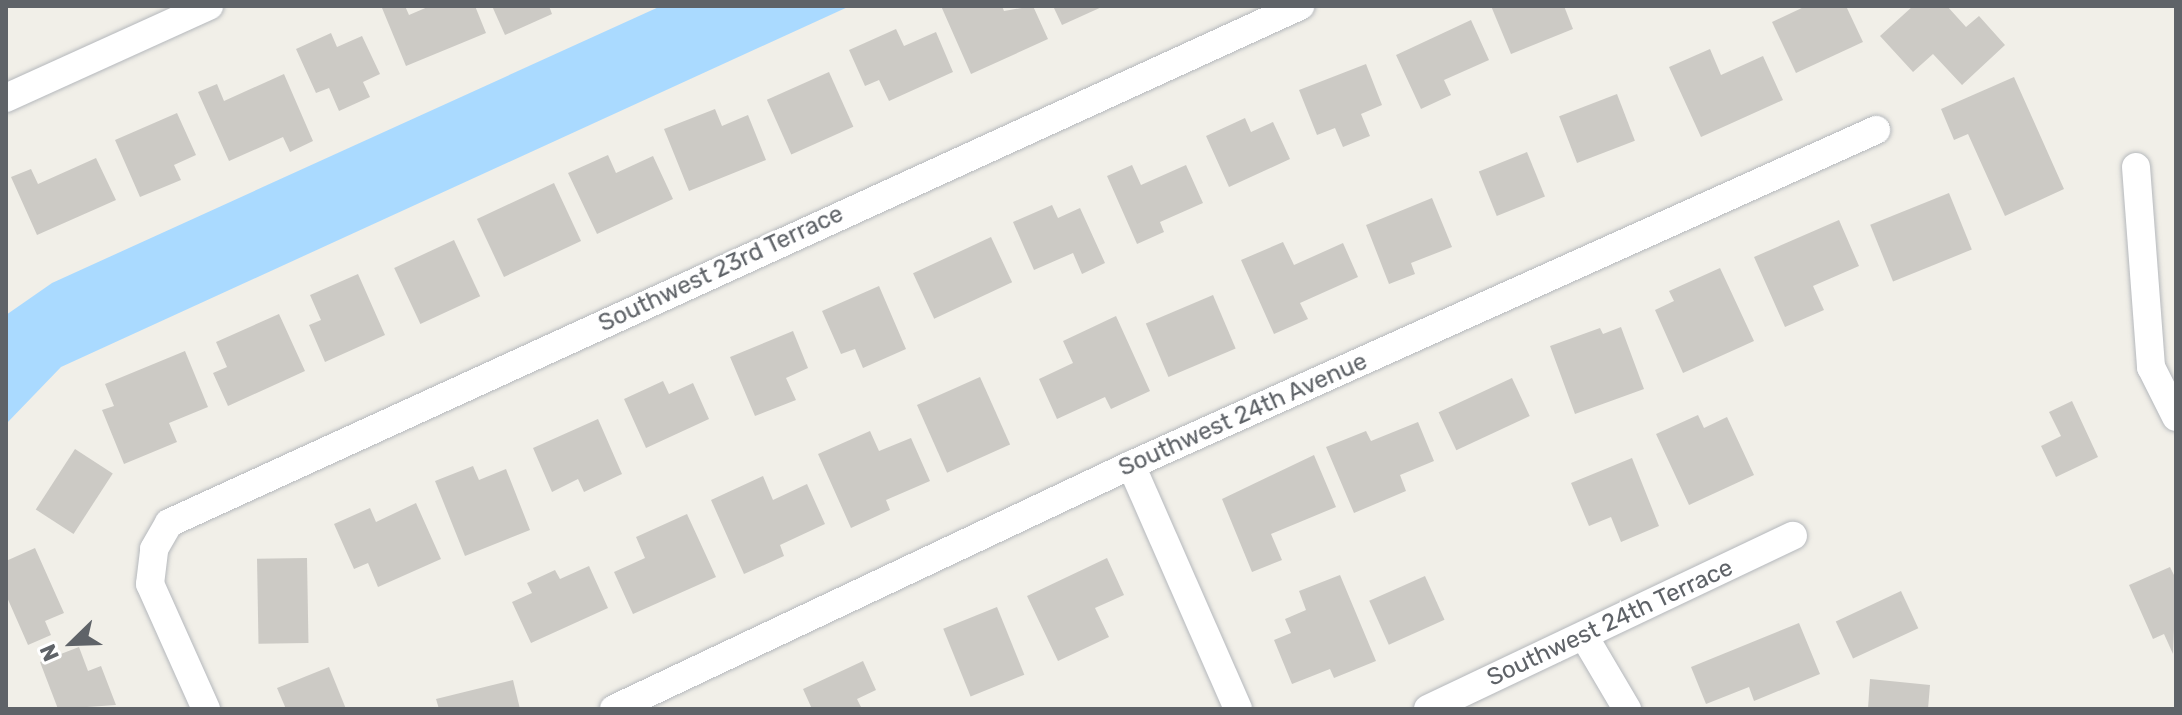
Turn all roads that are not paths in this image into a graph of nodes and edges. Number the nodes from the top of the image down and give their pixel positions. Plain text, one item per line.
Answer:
1 (209, 6) edge
2 (1300, 6) edge
3 (6, 98) edge
4 (1876, 130) dead end
5 (2136, 167) dead end
6 (2176, 417) edge
7 (1131, 465) junction
8 (1793, 536) dead end
9 (1584, 636) junction
10 (206, 709) edge
11 (614, 709) edge
12 (1238, 709) edge
13 (1428, 709) edge
14 (1627, 709) edge

1 - 3 street
2 - 10 street, Southwest 23rd Terrace
4 - 7 street, Southwest 24th Avenue
5 - 6 street
7 - 11 street, Southwest 24th Avenue
7 - 12 street
8 - 9 street, Southwest 24th Terrace
9 - 13 street, Southwest 24th Terrace
9 - 14 street

